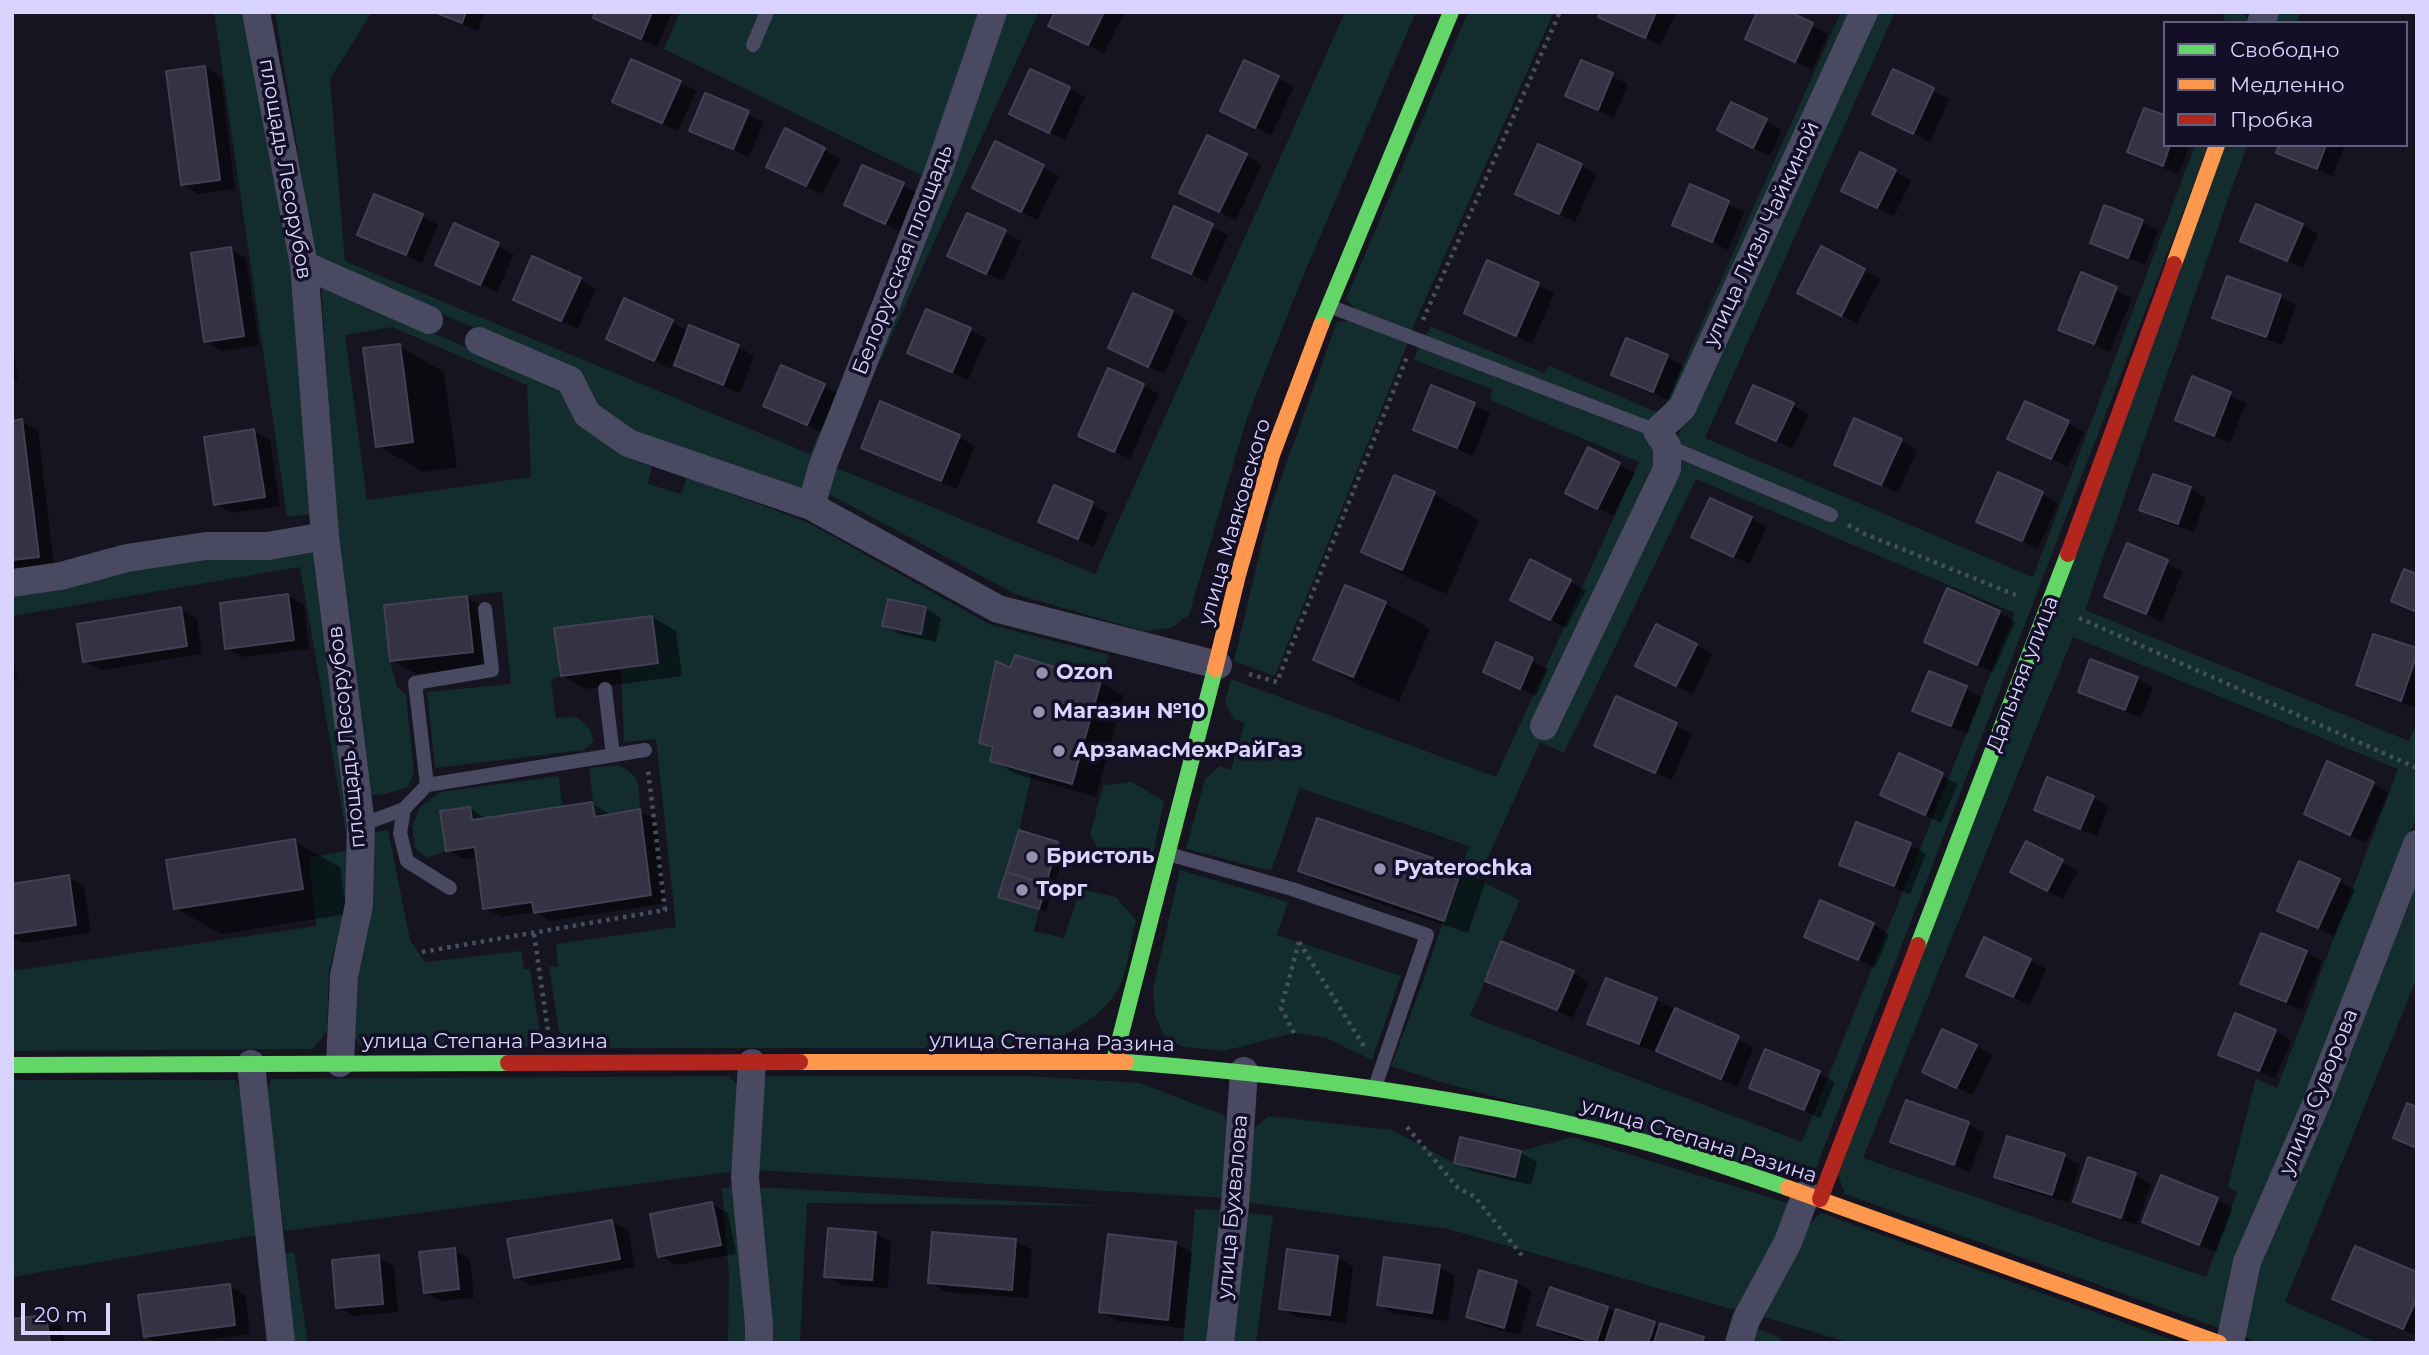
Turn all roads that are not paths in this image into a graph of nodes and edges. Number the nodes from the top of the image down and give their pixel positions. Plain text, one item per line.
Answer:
1 (256, 12) edge
2 (767, 12) edge
3 (993, 12) edge
4 (1451, 12) edge
5 (1864, 12) edge
6 (753, 45) dead end
7 (2216, 147) edge
8 (304, 265) junction
9 (1328, 305) junction
10 (429, 320) dead end
11 (480, 341) dead end
12 (1662, 438) junction
13 (811, 506) junction
14 (1831, 515) road end
15 (325, 536) junction
16 (12, 583) edge
17 (485, 609) dead end
18 (1218, 666) junction
19 (605, 689) dead end
20 (1544, 726) dead end
21 (645, 750) road end
22 (613, 755) junction
23 (427, 785) junction
24 (404, 809) junction
25 (361, 825) junction
26 (2417, 845) edge
27 (1170, 854) junction
28 (450, 888) dead end
29 (1114, 1061) junction
30 (251, 1063) junction
31 (340, 1063) junction
32 (752, 1063) junction
33 (12, 1065) edge
34 (1244, 1071) junction
35 (1374, 1088) junction
36 (1813, 1196) junction
37 (281, 1343) edge
38 (759, 1343) edge
39 (1220, 1343) edge
40 (1739, 1343) edge
41 (2219, 1343) edge
42 (2230, 1343) edge

1 - 8 street, площадь Лесорубов
2 - 6 lane
3 - 13 street, Белорусская площадь
4 - 9 main road, улица Маяковского
5 - 12 street, улица Лизы Чайкиной
7 - 36 main road, Дальняя улица
8 - 10 street
8 - 15 street, площадь Лесорубов
9 - 12 lane
9 - 18 main road, улица Маяковского
11 - 13 street
12 - 14 lane
12 - 20 street
13 - 18 street
15 - 16 street
15 - 25 street, площадь Лесорубов
17 - 23 lane
18 - 27 main road, улица Маяковского
19 - 22 lane
21 - 22 lane
22 - 23 lane
23 - 24 lane
24 - 25 lane
24 - 28 lane
25 - 31 street, площадь Лесорубов
26 - 42 street, улица Суворова
27 - 29 main road, улица Маяковского
27 - 35 lane
29 - 32 main road, улица Степана Разина
29 - 34 main road, улица Степана Разина
30 - 31 main road, улица Степана Разина
30 - 33 main road, улица Степана Разина
30 - 37 street
31 - 32 main road, улица Степана Разина
32 - 38 street
34 - 35 main road, улица Степана Разина
34 - 39 street, улица Бухвалова
35 - 36 main road, улица Степана Разина
36 - 40 street
36 - 41 main road, улица Степана Разина

